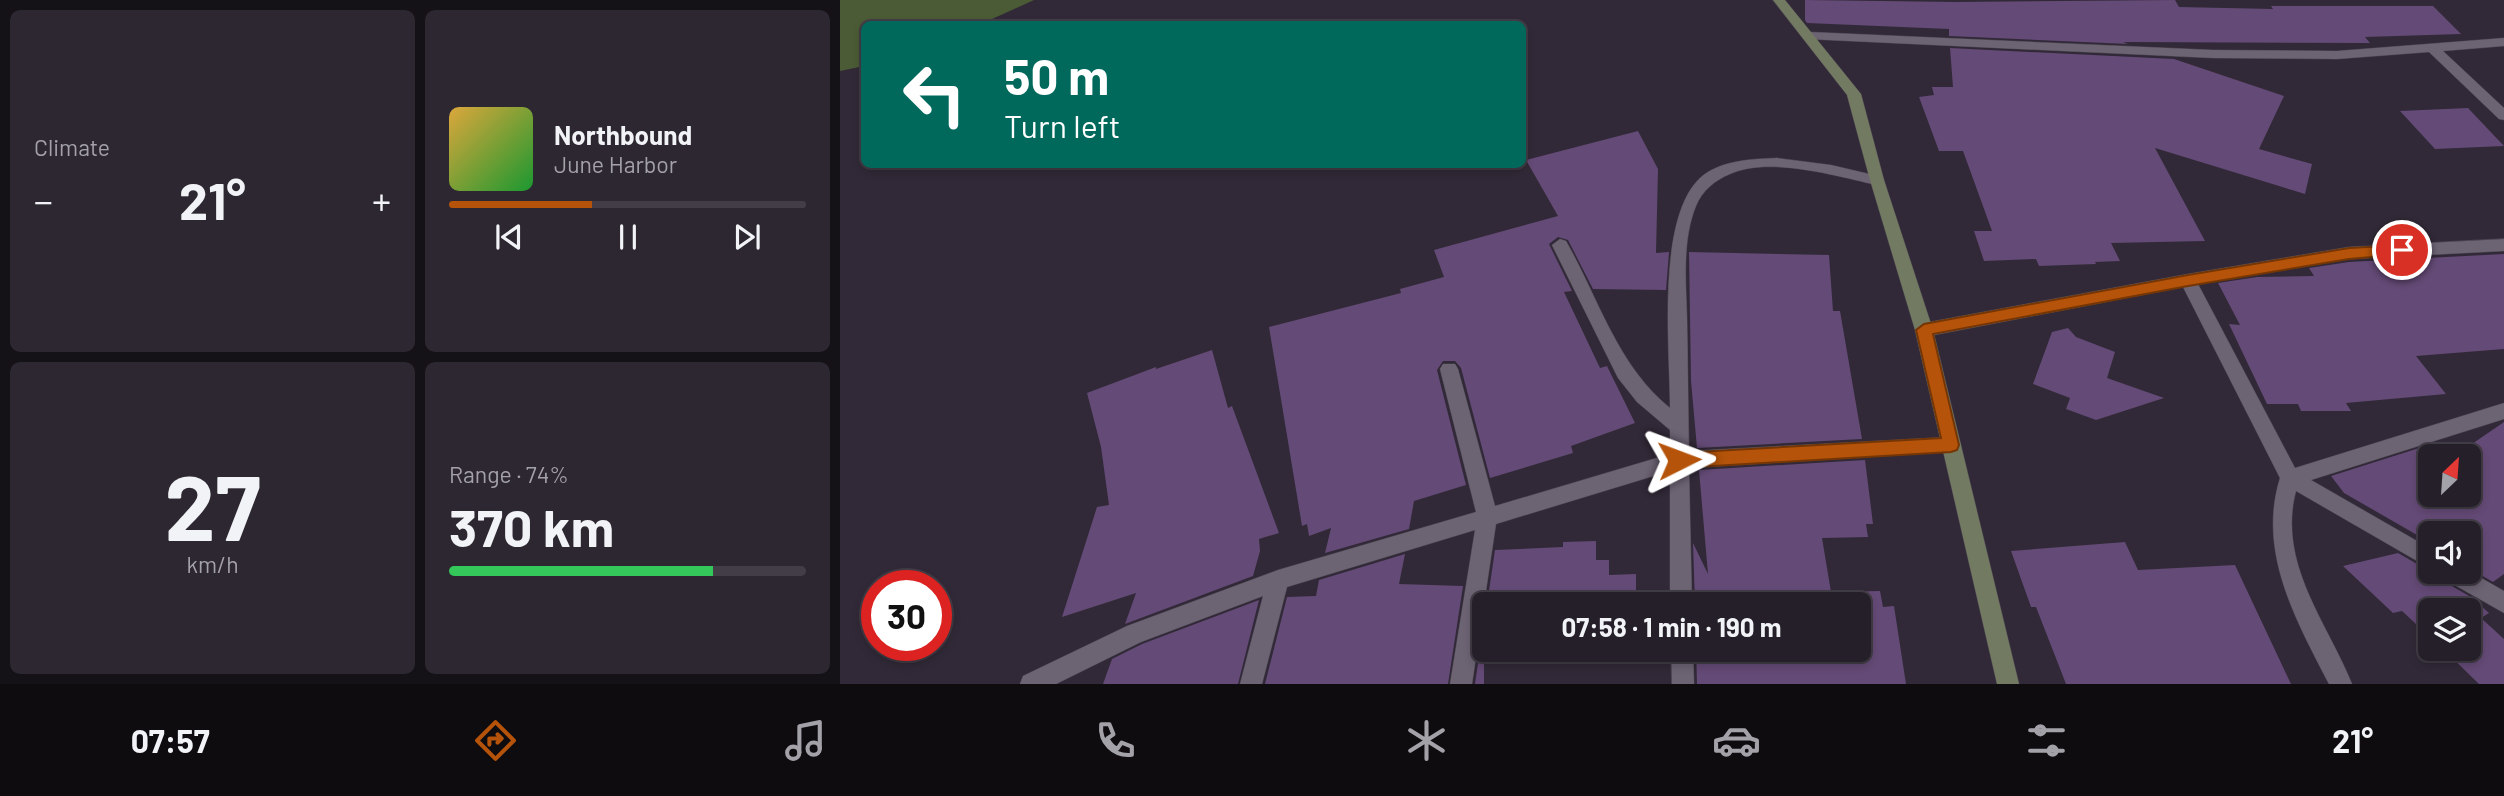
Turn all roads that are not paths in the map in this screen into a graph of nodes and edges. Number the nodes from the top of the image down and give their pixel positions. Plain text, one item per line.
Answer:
1 (1779, 0) edge
2 (1810, 37) junction
3 (2504, 42) edge
4 (2433, 48) junction
5 (2504, 116) edge
6 (1877, 180) junction
7 (1560, 244) dead end
8 (2504, 245) edge
9 (2188, 280) junction
10 (1924, 330) junction
11 (1449, 369) dead end
12 (2504, 411) edge
13 (1678, 426) junction
14 (1951, 445) junction
15 (1679, 460) junction
16 (2290, 478) junction
17 (1487, 516) junction
18 (2418, 552) edge
19 (1279, 580) junction
20 (2472, 584) edge
21 (1681, 592) edge
22 (2504, 603) edge
23 (1682, 662) edge
24 (1031, 684) edge
25 (1251, 684) edge
26 (1461, 684) edge
27 (1683, 684) edge
28 (2008, 684) edge
29 (2341, 684) edge

1 - 2 street
2 - 4 street
2 - 6 street
3 - 4 street
4 - 5 street
6 - 10 street
6 - 13 street
7 - 13 street
8 - 9 street
9 - 10 street
9 - 16 street
10 - 14 street
11 - 17 street
12 - 16 street
13 - 15 street
14 - 15 street
14 - 28 street
15 - 17 street
15 - 21 street
16 - 18 street
16 - 29 street
17 - 19 street
17 - 26 street
19 - 24 street
19 - 25 street
20 - 22 street
23 - 27 street

